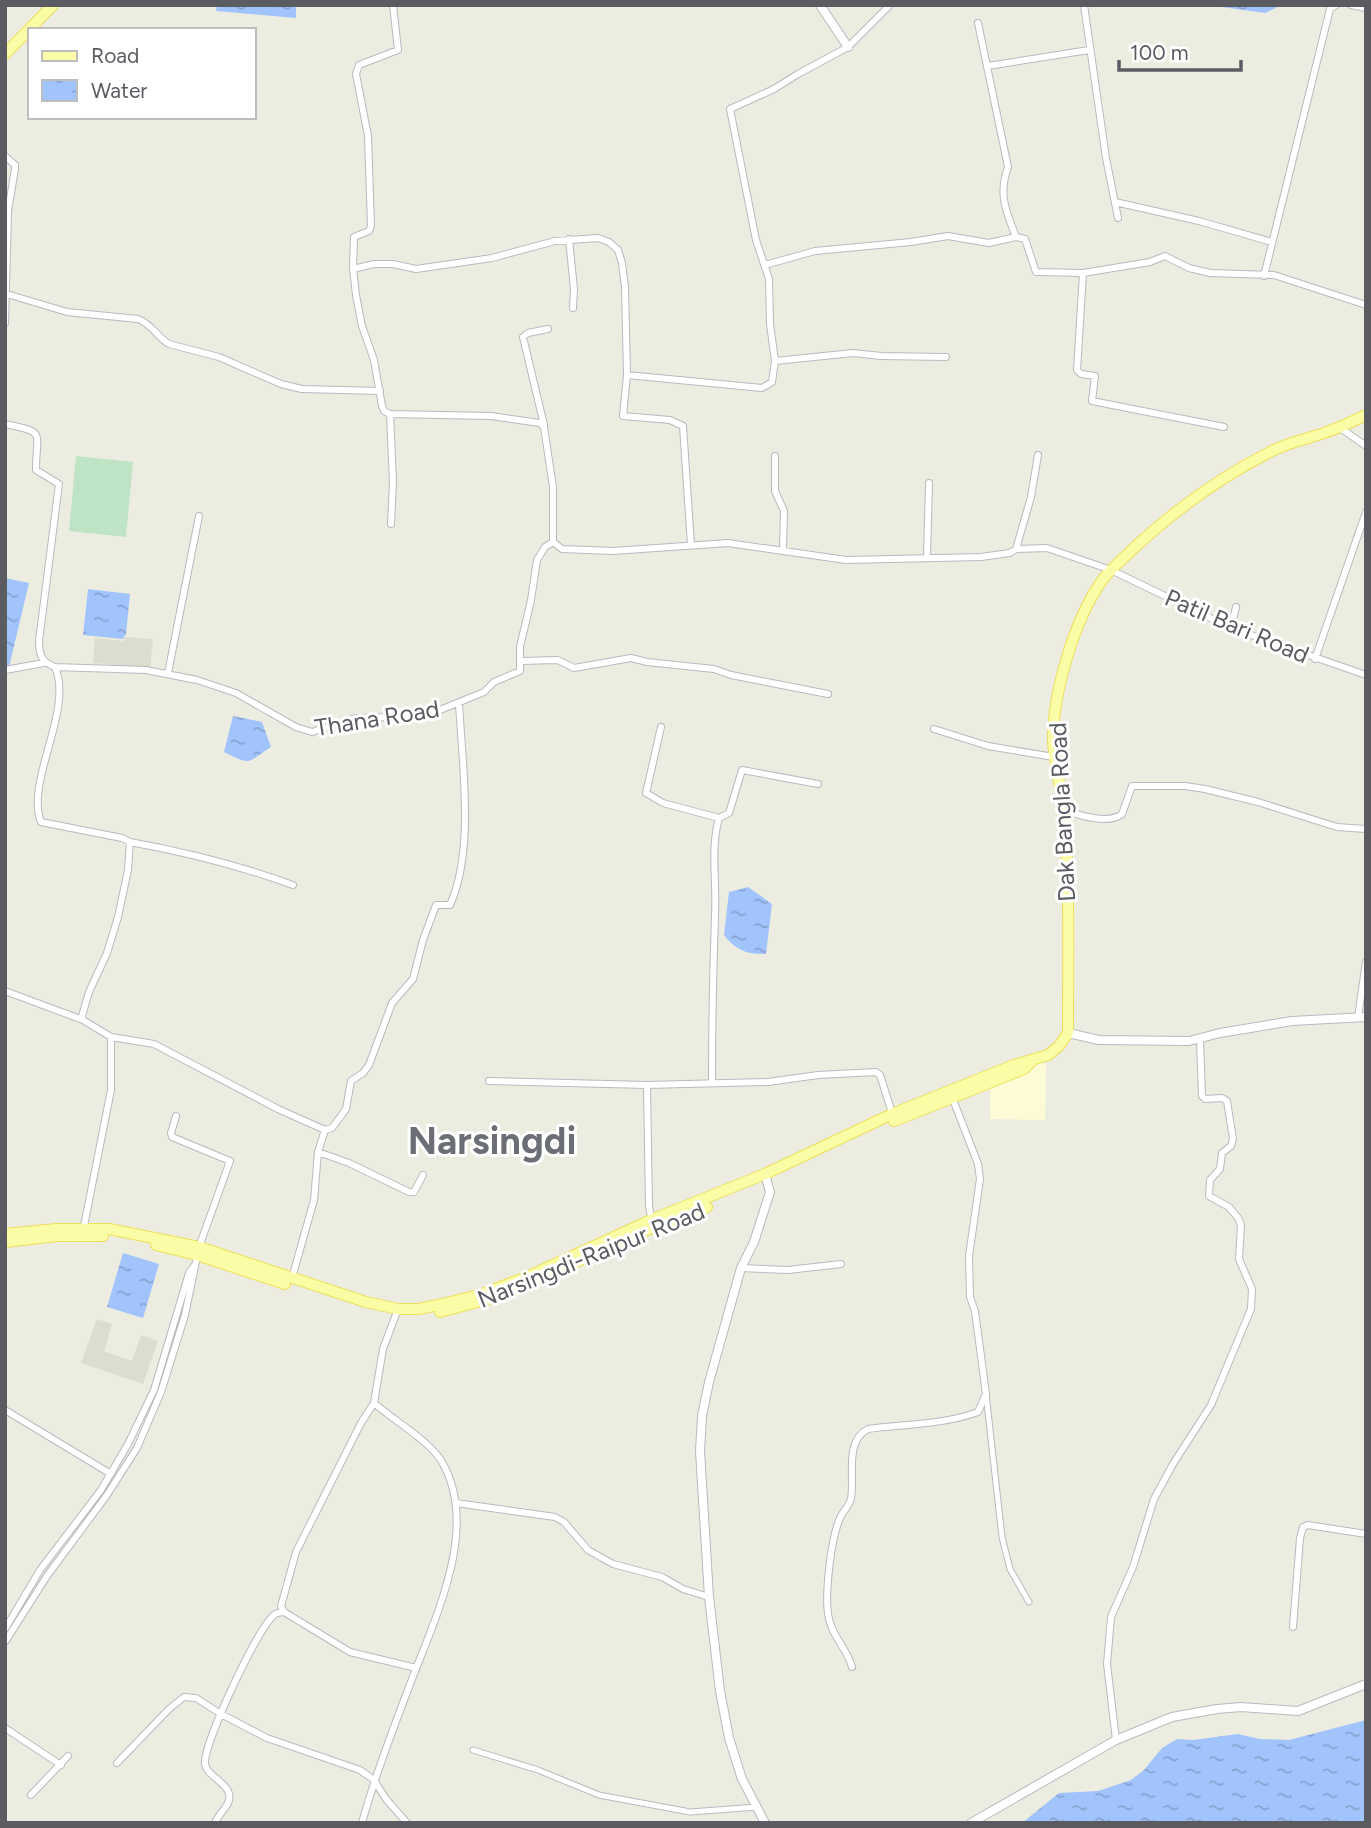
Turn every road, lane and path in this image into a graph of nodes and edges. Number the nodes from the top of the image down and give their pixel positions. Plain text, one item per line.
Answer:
1 (53, 5) edge
2 (393, 5) edge
3 (820, 5) edge
4 (890, 5) edge
5 (1084, 5) edge
6 (1336, 5) edge
7 (1351, 5) edge
8 (1366, 8) edge
9 (978, 23) dead end
10 (30, 28) edge
11 (28, 31) edge
12 (848, 47) junction
13 (1089, 50) junction
14 (5, 54) edge
15 (988, 66) junction
16 (5, 156) edge
17 (1115, 202) junction
18 (1118, 218) dead end
19 (1016, 237) junction
20 (569, 239) junction
21 (1272, 242) junction
22 (765, 265) junction
23 (353, 269) junction
24 (1083, 273) junction
25 (1264, 276) junction
26 (7, 289) edge
27 (1366, 305) edge
28 (573, 308) dead end
29 (5, 323) edge
30 (548, 329) dead end
31 (946, 357) dead end
32 (775, 361) junction
33 (627, 375) junction
34 (380, 391) junction
35 (390, 414) junction
36 (1366, 415) edge
37 (5, 424) edge
38 (544, 427) junction
39 (1224, 427) dead end
40 (1339, 427) junction
41 (1366, 446) edge
42 (1038, 454) dead end
43 (775, 456) dead end
44 (929, 483) dead end
45 (1366, 512) edge
46 (199, 516) dead end
47 (391, 524) dead end
48 (554, 542) junction
49 (691, 545) junction
50 (1016, 549) junction
51 (783, 550) junction
52 (927, 557) junction
53 (1111, 570) junction
54 (1236, 607) dead end
55 (1231, 628) junction
56 (1315, 659) junction
57 (521, 662) junction
58 (44, 663) junction
59 (55, 667) junction
60 (5, 670) edge
61 (168, 673) junction
62 (1366, 675) edge
63 (828, 694) dead end
64 (459, 703) junction
65 (661, 727) dead end
66 (934, 729) dead end
67 (1054, 757) junction
68 (818, 784) dead end
69 (1063, 810) junction
70 (719, 818) junction
71 (1366, 829) edge
72 (130, 842) junction
73 (293, 885) dead end
74 (1366, 962) edge
75 (5, 991) edge
76 (1362, 1017) edge
77 (83, 1020) junction
78 (1068, 1033) junction
79 (111, 1037) junction
80 (1200, 1039) junction
81 (489, 1082) dead end
82 (712, 1084) junction
83 (647, 1086) junction
84 (951, 1094) junction
85 (176, 1116) dead end
86 (894, 1118) junction
87 (325, 1130) junction
88 (318, 1153) junction
89 (423, 1175) dead end
90 (767, 1177) junction
91 (652, 1224) junction
92 (83, 1231) junction
93 (5, 1234) edge
94 (5, 1242) edge
95 (198, 1251) junction
96 (841, 1264) dead end
97 (194, 1266) junction
98 (741, 1268) junction
99 (292, 1279) junction
100 (396, 1312) junction
101 (986, 1394) junction
102 (374, 1403) junction
103 (5, 1410) edge
104 (111, 1474) junction
105 (456, 1503) junction
106 (1366, 1534) edge
107 (709, 1597) junction
108 (1029, 1602) dead end
109 (284, 1612) junction
110 (1293, 1627) dead end
111 (5, 1629) edge
112 (5, 1642) edge
113 (852, 1667) dead end
114 (416, 1668) junction
115 (1366, 1684) edge
116 (221, 1714) junction
117 (5, 1728) edge
118 (1116, 1740) junction
119 (473, 1750) dead end
120 (68, 1756) dead end
121 (117, 1763) dead end
122 (61, 1765) junction
123 (374, 1780) junction
124 (31, 1795) dead end
125 (757, 1807) junction
126 (215, 1823) edge
127 (362, 1823) edge
128 (407, 1823) edge
129 (765, 1823) edge
130 (971, 1823) edge

1 - 10 main road
2 - 23 street
3 - 12 street
4 - 12 street
5 - 13 street
6 - 21 street
7 - 8 street
9 - 15 street
11 - 14 main road
12 - 22 street
13 - 15 street
13 - 17 street
15 - 19 street
16 - 26 street
17 - 18 street
17 - 21 street
19 - 22 street
19 - 24 street
20 - 23 street
20 - 28 street
20 - 33 street
21 - 25 street
22 - 32 street
23 - 34 street
24 - 25 street
24 - 39 street
25 - 27 street
26 - 29 street
26 - 34 street
30 - 38 street
31 - 32 street
32 - 33 street
33 - 49 street
34 - 35 street
35 - 38 street
35 - 47 street
36 - 40 main road, Dak Bangla Road
37 - 58 street
38 - 48 street
40 - 41 street
40 - 53 main road, Dak Bangla Road
42 - 50 street
43 - 51 street
44 - 52 street
45 - 56 street
46 - 61 street
48 - 49 street, Patil Bari Road
48 - 57 street
49 - 51 street, Patil Bari Road
50 - 52 street, Patil Bari Road
50 - 53 street, Patil Bari Road
51 - 52 street, Patil Bari Road
53 - 55 street, Patil Bari Road
53 - 67 main road, Dak Bangla Road
54 - 55 street
55 - 56 street, Patil Bari Road
56 - 62 street, Patil Bari Road
57 - 63 street
57 - 64 street, Thana Road
58 - 59 street, Thana Road
58 - 60 street
59 - 61 street, Thana Road
59 - 72 street
61 - 64 street, Thana Road
64 - 87 street
65 - 70 street
66 - 67 street
67 - 69 main road, Dak Bangla Road
68 - 70 street
69 - 71 street
69 - 78 main road, Dak Bangla Road
70 - 82 street
72 - 73 street
72 - 77 street
74 - 76 street
75 - 77 street
76 - 80 street
77 - 79 street
78 - 80 street
78 - 84 main road, Narsingdi-Raipur Road
79 - 87 street
79 - 92 street
80 - 118 street
81 - 83 street
82 - 83 street
82 - 86 street
83 - 91 street
84 - 86 main road, Narsingdi-Raipur Road
84 - 101 street
85 - 95 street
86 - 90 main road, Narsingdi-Raipur Road
87 - 88 street
88 - 89 street
88 - 99 street
90 - 91 main road, Narsingdi-Raipur Road
90 - 98 street
91 - 100 main road, Narsingdi-Raipur Road
92 - 93 main road, Narsingdi-Raipur Road
92 - 94 main road, Narsingdi-Raipur Road
92 - 95 main road, Narsingdi-Raipur Road
95 - 97 street
95 - 99 main road, Narsingdi-Raipur Road
95 - 100 main road, Narsingdi-Raipur Road
96 - 98 street
97 - 104 street
97 - 112 street
98 - 107 street
99 - 100 main road, Narsingdi-Raipur Road
100 - 102 street
101 - 108 street
101 - 113 street
102 - 105 street
102 - 109 street
103 - 104 street
104 - 111 street
105 - 107 street
105 - 114 street
106 - 110 street
107 - 125 street
109 - 114 street
109 - 116 street
114 - 123 street
115 - 118 street
116 - 121 street
116 - 123 street
116 - 126 street
117 - 122 street
118 - 130 street
119 - 125 street
120 - 122 street
122 - 124 street
123 - 127 street
123 - 128 street
125 - 129 street

